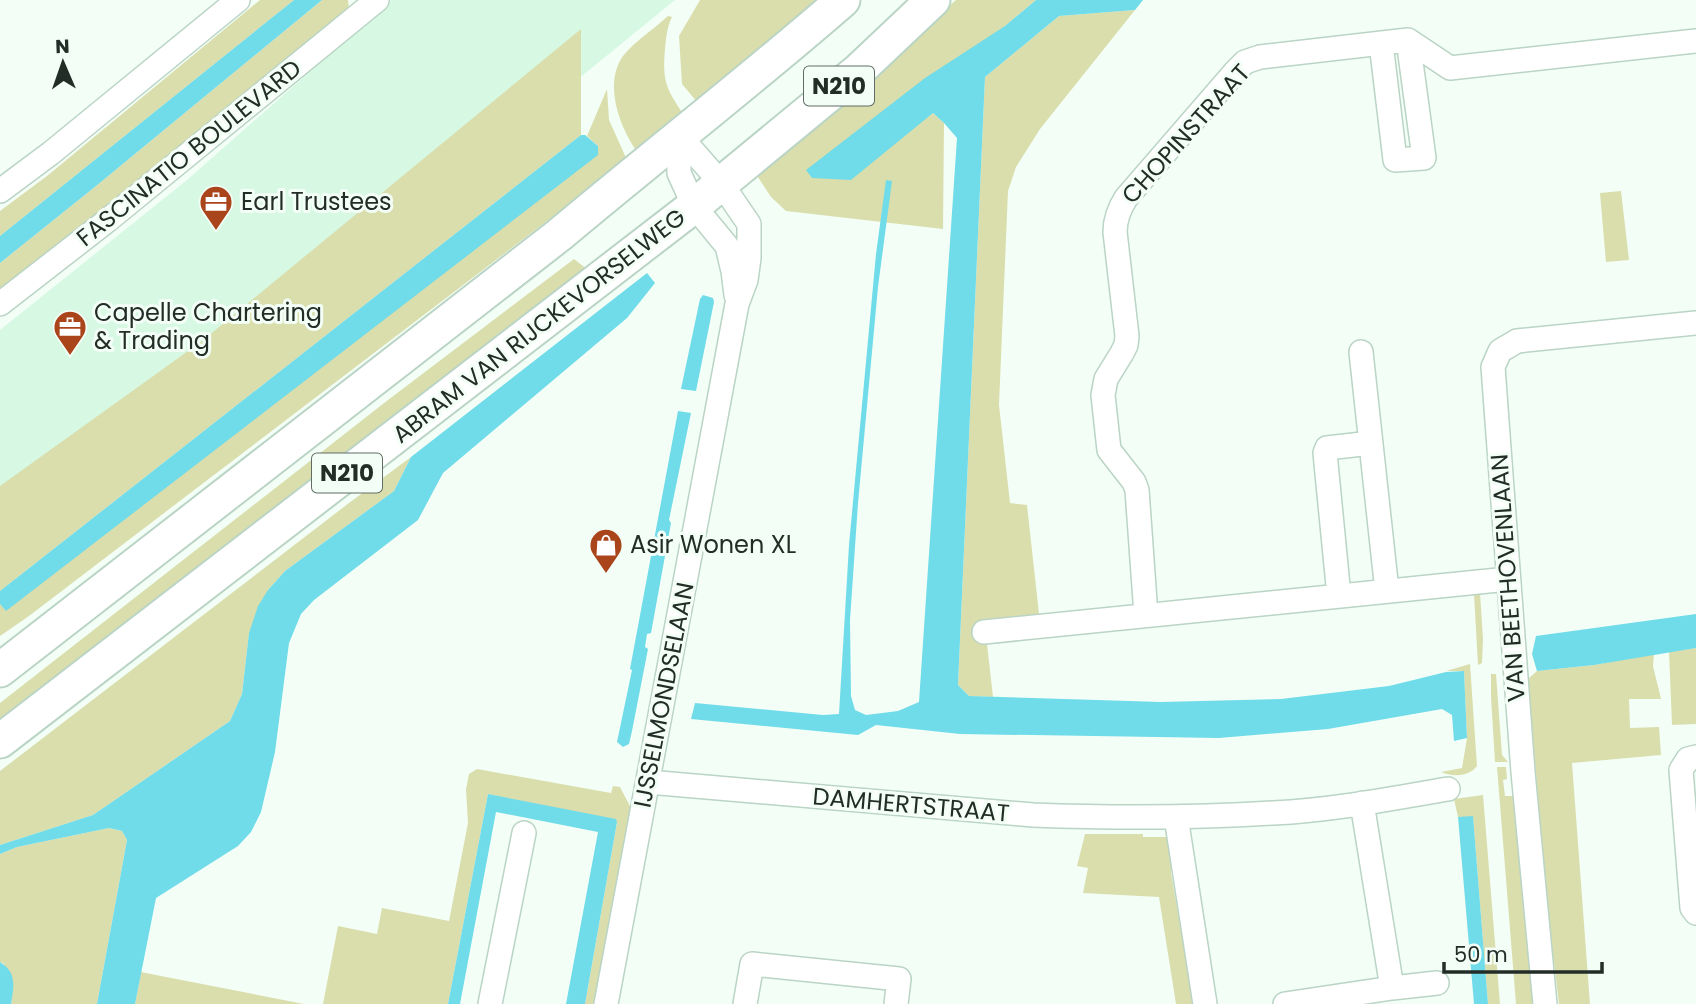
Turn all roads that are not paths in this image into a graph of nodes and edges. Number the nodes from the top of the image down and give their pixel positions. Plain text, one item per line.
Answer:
1 (238, 0) edge
2 (375, 0) edge
3 (844, 0) edge
4 (933, 0) edge
5 (1408, 40) junction
6 (1696, 41) edge
7 (1381, 43) junction
8 (680, 135) junction
9 (721, 183) junction
10 (0, 191) edge
11 (694, 206) junction
12 (0, 304) edge
13 (737, 304) junction
14 (1696, 323) edge
15 (1361, 352) dead end
16 (1371, 443) junction
17 (136, 562) junction
18 (1508, 579) junction
19 (1387, 591) junction
20 (1339, 596) junction
21 (1146, 615) junction
22 (984, 632) dead end
23 (0, 646) edge
24 (0, 670) edge
25 (0, 741) edge
26 (1696, 757) edge
27 (648, 782) junction
28 (1448, 789) dead end
29 (1362, 803) junction
30 (1175, 817) junction
31 (524, 833) dead end
32 (1696, 913) edge
33 (1437, 983) dead end
34 (1392, 988) junction
35 (490, 1004) edge
36 (606, 1004) edge
37 (746, 1004) edge
38 (896, 1004) edge
39 (1205, 1004) edge
40 (1285, 1004) edge
41 (1545, 1004) edge

1 - 10 street
2 - 12 street, FASCINATIO BOULEVARD
3 - 8 highway, N210
4 - 9 highway, ABRAM VAN RIJCKEVORSELWEG / N210
5 - 6 street
5 - 7 street, CHOPINSTRAAT
5 - 7 street
7 - 21 street, CHOPINSTRAAT
8 - 9 street, IJSSELMONDSELAAN
8 - 11 street, IJSSELMONDSELAAN
8 - 17 highway, N210
9 - 11 highway, ABRAM VAN RIJCKEVORSELWEG / N210
9 - 13 street, IJSSELMONDSELAAN
11 - 13 street, IJSSELMONDSELAAN
11 - 25 highway, ABRAM VAN RIJCKEVORSELWEG / N210
13 - 27 street, IJSSELMONDSELAAN
14 - 18 street, VAN BEETHOVENLAAN
15 - 16 street
16 - 19 street
16 - 20 street
17 - 23 highway
17 - 24 highway, N210
18 - 19 street
18 - 41 street, VAN BEETHOVENLAAN
19 - 20 street
20 - 21 street
21 - 22 street
26 - 32 street
27 - 30 street, DAMHERTSTRAAT
27 - 36 street, IJSSELMONDSELAAN
28 - 29 street, DAMHERTSTRAAT
29 - 30 street, DAMHERTSTRAAT
29 - 34 street
30 - 39 street
31 - 35 street
33 - 34 street
34 - 40 street
37 - 38 street

